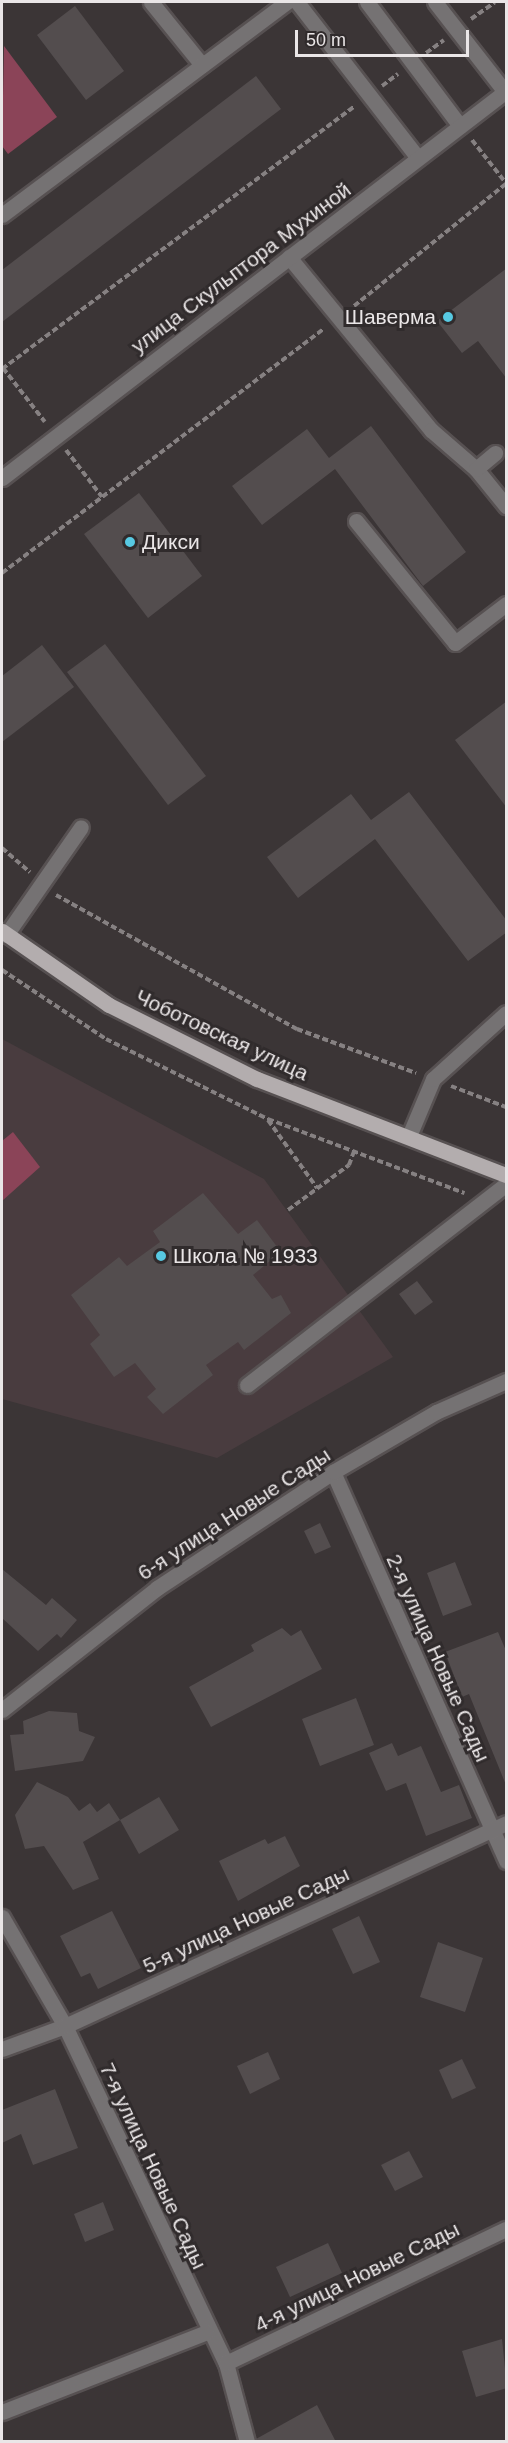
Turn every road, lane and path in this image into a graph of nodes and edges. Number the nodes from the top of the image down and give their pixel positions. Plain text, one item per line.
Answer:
1 (151, 2) edge
2 (287, 2) edge
3 (297, 2) edge
4 (367, 2) edge
5 (435, 2) edge
6 (495, 2) edge
7 (457, 30) junction
8 (413, 63) junction
9 (202, 65) junction
10 (506, 92) edge
11 (369, 95) junction
12 (460, 126) junction
13 (418, 158) junction
14 (507, 184) edge
15 (2, 215) edge
16 (289, 257) junction
17 (337, 319) junction
18 (2, 369) edge
19 (495, 453) dead end
20 (476, 468) junction
21 (2, 478) edge
22 (507, 506) edge
23 (356, 521) dead end
24 (2, 573) edge
25 (507, 604) edge
26 (81, 826) dead end
27 (2, 848) edge
28 (42, 883) junction
29 (4, 933) edge
30 (2, 970) edge
31 (507, 1013) edge
32 (432, 1079) junction
33 (507, 1107) edge
34 (268, 1119) junction
35 (409, 1136) junction
36 (354, 1151) junction
37 (507, 1175) edge
38 (507, 1184) edge
39 (317, 1188) junction
40 (484, 1200) junction
41 (288, 1210) dead end
42 (507, 1381) edge
43 (247, 1385) dead end
44 (333, 1472) junction
45 (2, 1710) edge
46 (507, 1823) edge
47 (491, 1830) junction
48 (507, 1861) edge
49 (2, 1917) edge
50 (65, 2026) junction
51 (2, 2049) edge
52 (507, 2229) edge
53 (207, 2332) junction
54 (226, 2364) junction
55 (2, 2412) edge
56 (247, 2442) edge

1 - 9 street
2 - 9 street
3 - 11 street
4 - 8 street
5 - 7 street
6 - 7 path
7 - 8 path
7 - 10 street
8 - 11 path
8 - 12 street
9 - 15 street
10 - 12 street, улица Скульптора Мухиной
11 - 13 street
11 - 18 path
12 - 13 street, улица Скульптора Мухиной
12 - 14 path
13 - 16 street, улица Скульптора Мухиной
14 - 17 path
16 - 17 street
16 - 21 street, улица Скульптора Мухиной
17 - 20 street
17 - 24 path
19 - 20 street
20 - 22 street
23 - 25 street
26 - 28 street
27 - 28 path
28 - 29 street
28 - 32 path
29 - 35 main road, Чоботовская улица
30 - 34 path
31 - 32 street
32 - 33 path
32 - 35 street
34 - 36 path
34 - 39 path
35 - 37 main road, Чоботовская улица
36 - 39 path
36 - 40 path
38 - 40 street
39 - 41 path
40 - 43 street
42 - 44 street, 6-я улица Новые Сады
44 - 45 street, 6-я улица Новые Сады
44 - 47 street, 2-я улица Новые Сады
46 - 47 street, 5-я улица Новые Сады
47 - 48 street, 2-я улица Новые Сады
47 - 50 street, 5-я улица Новые Сады
49 - 50 street, 7-я улица Новые Сады
50 - 51 street, 5-я улица Новые Сады
50 - 53 street, 7-я улица Новые Сады
52 - 54 street, 4-я улица Новые Сады
53 - 54 street, 7-я улица Новые Сады
53 - 55 street
54 - 56 street, 7-я улица Новые Сады

